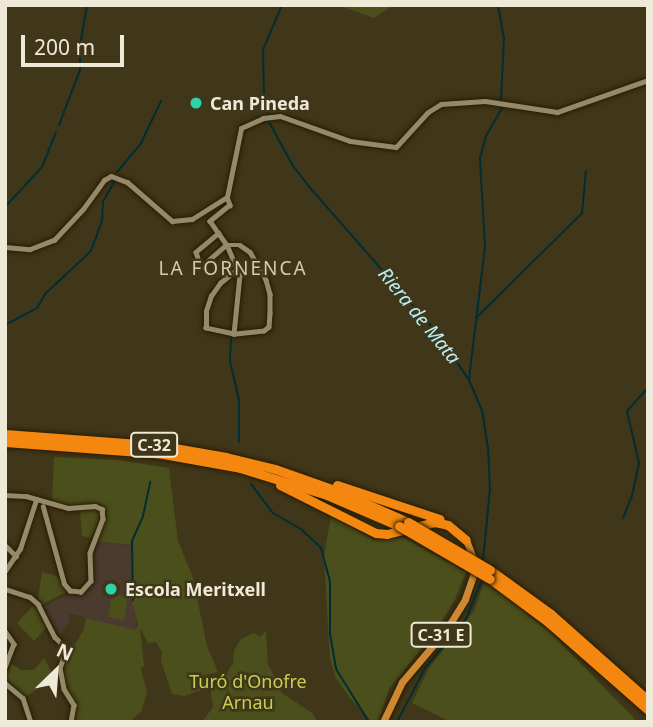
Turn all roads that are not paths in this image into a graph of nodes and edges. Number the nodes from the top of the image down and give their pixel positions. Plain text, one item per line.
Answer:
1 (648, 80) edge
2 (227, 197) junction
3 (219, 233) junction
4 (226, 245) junction
5 (5, 247) edge
6 (237, 270) junction
7 (234, 334) junction
8 (5, 432) edge
9 (5, 442) edge
10 (5, 448) edge
11 (106, 449) junction
12 (213, 463) junction
13 (275, 469) junction
14 (5, 495) edge
15 (35, 503) junction
16 (44, 505) junction
17 (404, 524) junction
18 (466, 540) junction
19 (5, 545) edge
20 (16, 556) junction
21 (5, 570) edge
22 (490, 574) junction
23 (5, 589) edge
24 (5, 631) edge
25 (5, 668) edge
26 (5, 683) edge
27 (648, 700) edge
28 (648, 710) edge
29 (31, 722) edge
30 (71, 722) edge
31 (383, 722) edge

1 - 2 street
2 - 3 street
2 - 5 street
3 - 4 street
3 - 4 street
4 - 6 street
4 - 7 street
6 - 7 street
6 - 7 street
8 - 13 highway, C-32
9 - 11 highway, C-32
10 - 11 highway
11 - 12 highway, C-32
12 - 17 highway, C-32
12 - 18 highway
13 - 17 highway, C-32
13 - 18 highway
14 - 15 street
15 - 16 street
15 - 20 street
16 - 16 street
17 - 22 highway, C-32, bridge
18 - 31 main road, C-31 E
19 - 20 street
20 - 21 street
22 - 27 highway, C-32
22 - 28 highway, C-32
23 - 30 street
24 - 25 street
26 - 29 street

